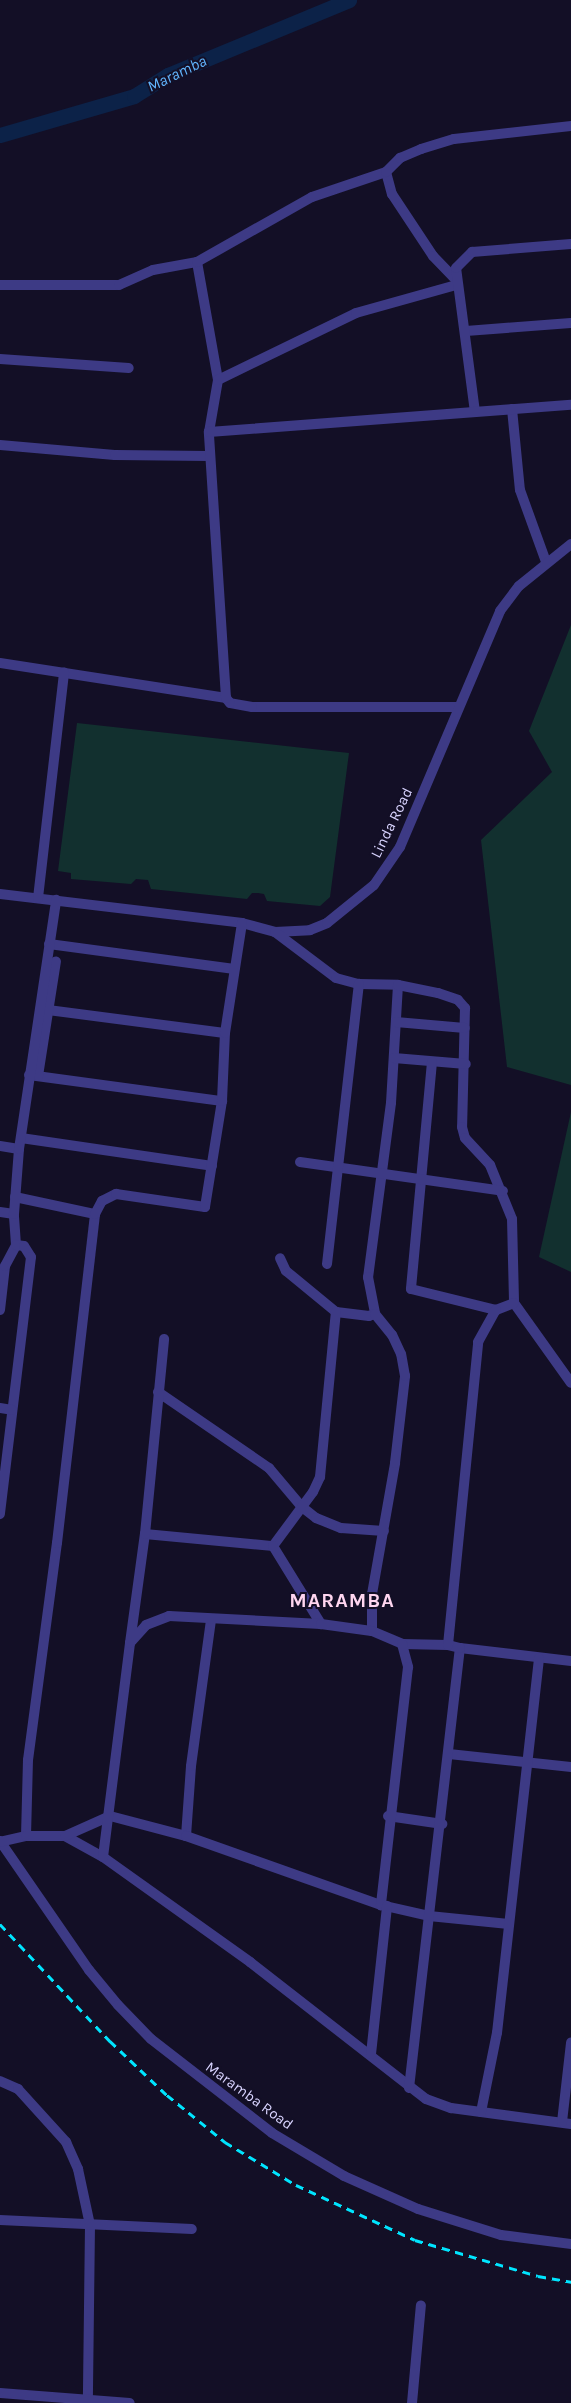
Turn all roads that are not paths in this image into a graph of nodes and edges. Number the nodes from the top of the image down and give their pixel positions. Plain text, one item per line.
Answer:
1 (571, 126) edge
2 (386, 172) junction
3 (571, 244) edge
4 (197, 262) junction
5 (456, 283) junction
6 (0, 286) edge
7 (571, 322) edge
8 (466, 331) junction
9 (0, 359) edge
10 (129, 368) dead end
11 (218, 380) junction
12 (571, 405) edge
13 (512, 409) junction
14 (475, 412) junction
15 (209, 432) junction
16 (0, 444) edge
17 (209, 456) junction
18 (571, 544) edge
19 (546, 562) junction
20 (0, 663) edge
21 (64, 672) junction
22 (226, 698) junction
23 (457, 707) junction
24 (0, 894) edge
25 (38, 898) junction
26 (56, 900) junction
27 (242, 923) junction
28 (275, 932) junction
29 (50, 944) junction
30 (56, 961) dead end
31 (234, 969) junction
32 (360, 984) junction
33 (398, 985) junction
34 (48, 1010) junction
35 (396, 1022) junction
36 (465, 1028) junction
37 (225, 1033) junction
38 (394, 1058) junction
39 (432, 1062) junction
40 (466, 1064) junction
41 (34, 1075) junction
42 (222, 1100) junction
43 (21, 1138) junction
44 (0, 1146) edge
45 (19, 1149) junction
46 (300, 1162) dead end
47 (212, 1166) junction
48 (341, 1167) junction
49 (380, 1172) junction
50 (420, 1178) junction
51 (503, 1192) junction
52 (15, 1197) junction
53 (0, 1212) edge
54 (14, 1214) junction
55 (95, 1214) junction
56 (16, 1245) junction
57 (280, 1258) dead end
58 (327, 1264) dead end
59 (2, 1266) edge
60 (514, 1303) junction
61 (0, 1310) edge
62 (496, 1310) junction
63 (336, 1312) junction
64 (375, 1314) junction
65 (164, 1339) dead end
66 (571, 1383) edge
67 (158, 1392) junction
68 (0, 1408) edge
69 (12, 1410) junction
70 (302, 1507) junction
71 (0, 1514) edge
72 (384, 1531) junction
73 (145, 1534) junction
74 (273, 1546) junction
75 (211, 1620) junction
76 (321, 1624) junction
77 (372, 1631) junction
78 (130, 1643) junction
79 (402, 1644) junction
80 (448, 1645) junction
81 (460, 1648) junction
82 (539, 1658) junction
83 (571, 1661) edge
84 (449, 1754) junction
85 (529, 1762) junction
86 (571, 1767) edge
87 (110, 1816) junction
88 (388, 1816) junction
89 (442, 1824) junction
90 (26, 1836) junction
91 (65, 1836) junction
92 (186, 1836) junction
93 (0, 1842) edge
94 (103, 1857) junction
95 (384, 1905) junction
96 (429, 1916) junction
97 (509, 1924) junction
98 (571, 2043) edge
99 (371, 2054) junction
100 (0, 2081) edge
101 (409, 2088) junction
102 (480, 2112) junction
103 (566, 2123) edge
104 (0, 2220) edge
105 (90, 2225) junction
106 (192, 2229) dead end
107 (571, 2244) edge
108 (421, 2306) dead end
109 (0, 2393) edge
110 (88, 2397) junction
111 (130, 2403) edge
112 (412, 2403) edge

1 - 2 street
2 - 4 street
2 - 5 street
3 - 5 street
4 - 6 street
4 - 11 street
5 - 8 street
5 - 11 street
7 - 8 street
8 - 14 street
9 - 10 street
11 - 15 street
12 - 13 street
13 - 14 street
13 - 19 street
14 - 15 street
15 - 17 street
16 - 17 street
17 - 22 street
18 - 19 street, Linda Road
19 - 23 street, Linda Road
20 - 21 street
21 - 22 street
21 - 25 street
22 - 23 street
23 - 28 street, Linda Road
24 - 25 street, Linda Road
25 - 26 street, Linda Road
26 - 27 street, Linda Road
26 - 29 street
27 - 28 street, Linda Road
27 - 31 street
28 - 32 street
29 - 31 street
29 - 41 street
30 - 34 street
31 - 37 street
32 - 33 street
32 - 48 street
33 - 35 street
33 - 36 street
34 - 37 street
34 - 41 street
35 - 36 street
35 - 38 street
36 - 40 street
37 - 42 street
38 - 39 street
38 - 49 street
39 - 40 street
39 - 50 street
40 - 51 street
41 - 42 street
41 - 43 street
42 - 47 street
43 - 45 street
43 - 47 street
44 - 45 street
45 - 52 street
46 - 48 street
47 - 55 street
48 - 49 street
48 - 58 street
49 - 50 street
49 - 64 street
50 - 51 street
50 - 62 street
51 - 60 street
52 - 54 street
52 - 55 street
53 - 54 street
54 - 56 street
55 - 90 street
56 - 59 street
56 - 69 street
57 - 63 street
59 - 61 street
60 - 62 street
60 - 66 street
62 - 80 street
63 - 64 street
63 - 70 street
64 - 72 street
65 - 67 street
67 - 70 street
67 - 73 street
68 - 69 street
69 - 71 street
70 - 72 street
70 - 74 street
72 - 77 street
73 - 74 street
73 - 78 street
74 - 76 street
75 - 76 street
75 - 78 street
75 - 92 street
76 - 77 street
77 - 79 street
78 - 87 street
79 - 80 street
79 - 88 street
80 - 81 street
81 - 82 street
81 - 84 street
82 - 83 street
82 - 85 street
84 - 85 street
84 - 89 street
85 - 86 street
85 - 97 street
87 - 91 street
87 - 92 street
87 - 94 street
88 - 89 street
88 - 95 street
89 - 96 street
90 - 91 street
90 - 93 street
91 - 94 street
92 - 95 street
93 - 107 street, Maramba Road
94 - 99 street
95 - 96 street
95 - 99 street
96 - 97 street
96 - 101 street
97 - 102 street
98 - 103 street
99 - 101 street
100 - 105 street
101 - 102 street
102 - 103 street
104 - 105 street
105 - 106 street
105 - 110 street
108 - 112 street
109 - 110 street
110 - 111 street

